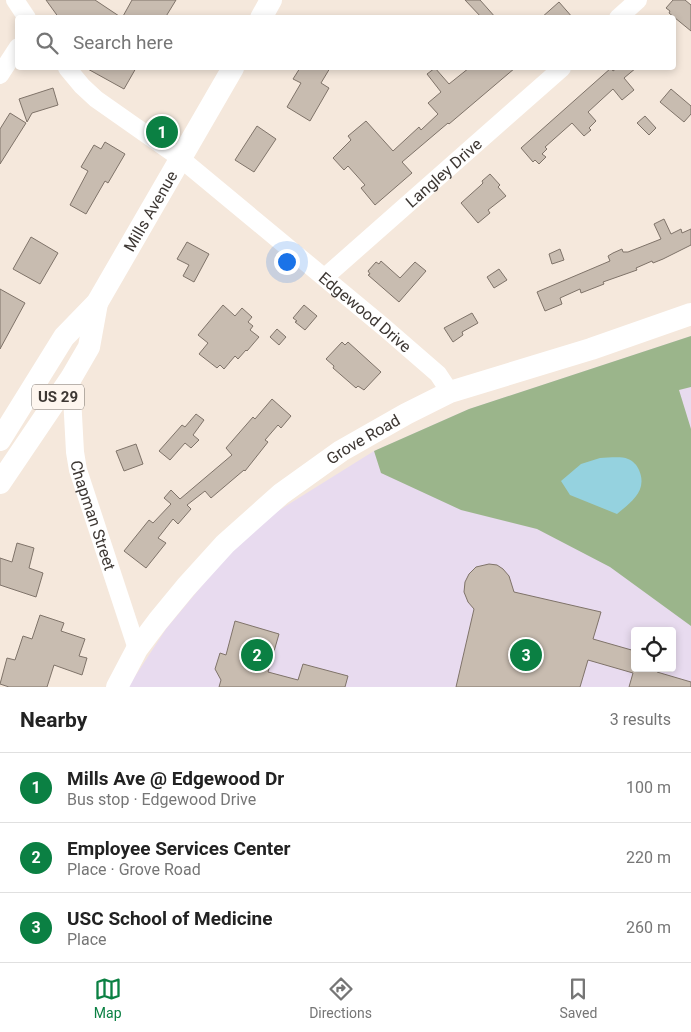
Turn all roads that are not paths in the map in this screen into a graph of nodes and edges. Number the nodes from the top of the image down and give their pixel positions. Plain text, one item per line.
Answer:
1 (15, 0) edge
2 (271, 0) edge
3 (638, 0) edge
4 (25, 15) edge
5 (263, 15) edge
6 (621, 15) edge
7 (15, 52) edge
8 (69, 70) edge
9 (232, 70) edge
10 (560, 70) edge
11 (0, 75) edge
12 (180, 158) junction
13 (325, 277) junction
14 (97, 303) junction
15 (691, 314) edge
16 (71, 378) junction
17 (450, 392) junction
18 (0, 440) edge
19 (0, 484) edge
20 (137, 649) junction
21 (117, 687) edge

1 - 4 street
2 - 5 main road
3 - 6 street
7 - 11 street
8 - 12 street, Edgewood Drive
9 - 12 main road, Mills Avenue / US 29
10 - 13 street, Langley Drive
12 - 13 street, Edgewood Drive
12 - 14 main road, Mills Avenue / US 29
13 - 17 street, Edgewood Drive
14 - 16 main road, Mills Avenue / US 29
14 - 18 main road, Mills Avenue / US 29
15 - 17 main road, Grove Road
16 - 19 main road, Mills Avenue / US 29
16 - 20 street, Chapman Street
17 - 20 main road, Grove Road
20 - 21 main road, Grove Road

